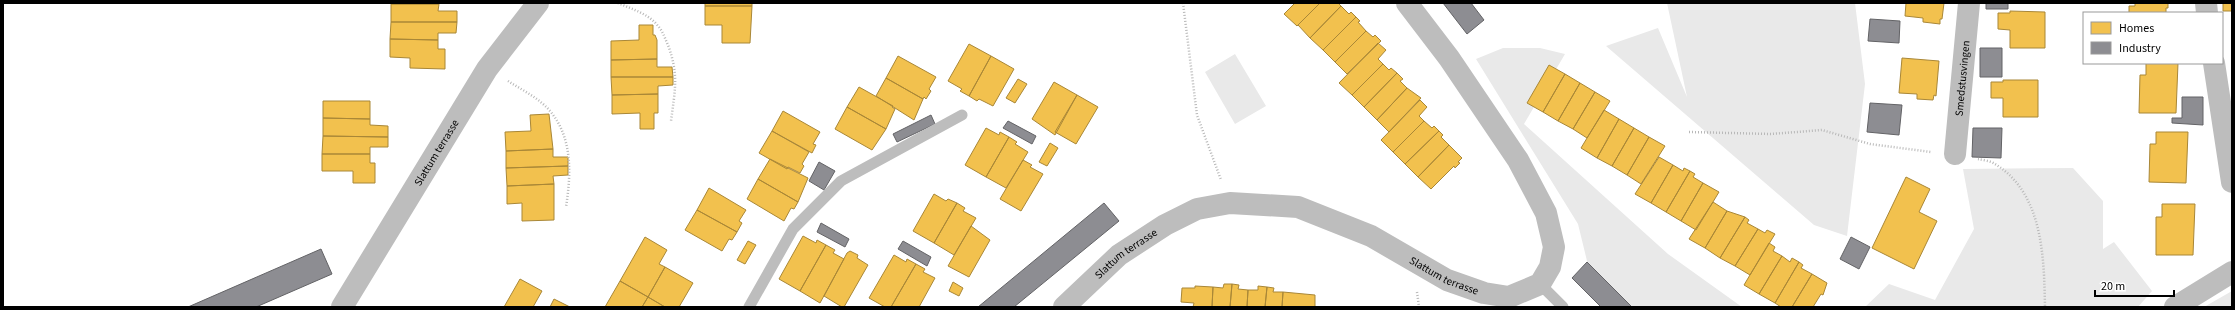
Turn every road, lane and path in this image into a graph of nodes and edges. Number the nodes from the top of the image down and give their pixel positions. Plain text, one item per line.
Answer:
1 (538, 3) edge
2 (618, 3) edge
3 (1183, 3) edge
4 (1407, 3) edge
5 (1969, 3) edge
6 (2214, 64) edge
7 (486, 69) junction
8 (962, 115) dead end
9 (671, 121) dead end
10 (1689, 132) dead end
11 (1955, 154) junction
12 (2232, 182) edge
13 (1230, 203) junction
14 (566, 207) dead end
15 (2232, 272) edge
16 (1540, 284) junction
17 (339, 306) edge
18 (749, 307) edge
19 (1064, 307) edge
20 (1563, 307) edge
21 (2045, 307) edge
22 (2175, 307) edge

1 - 7 street, Slattum terrasse
2 - 9 path
3 - 13 path
4 - 16 street
5 - 11 street, Smedstusvingen
6 - 12 street
7 - 14 path
7 - 17 street, Slattum terrasse
8 - 18 lane
10 - 11 path
11 - 21 path
13 - 16 street, Slattum terrasse
13 - 19 street, Slattum terrasse
15 - 22 street
16 - 20 lane

